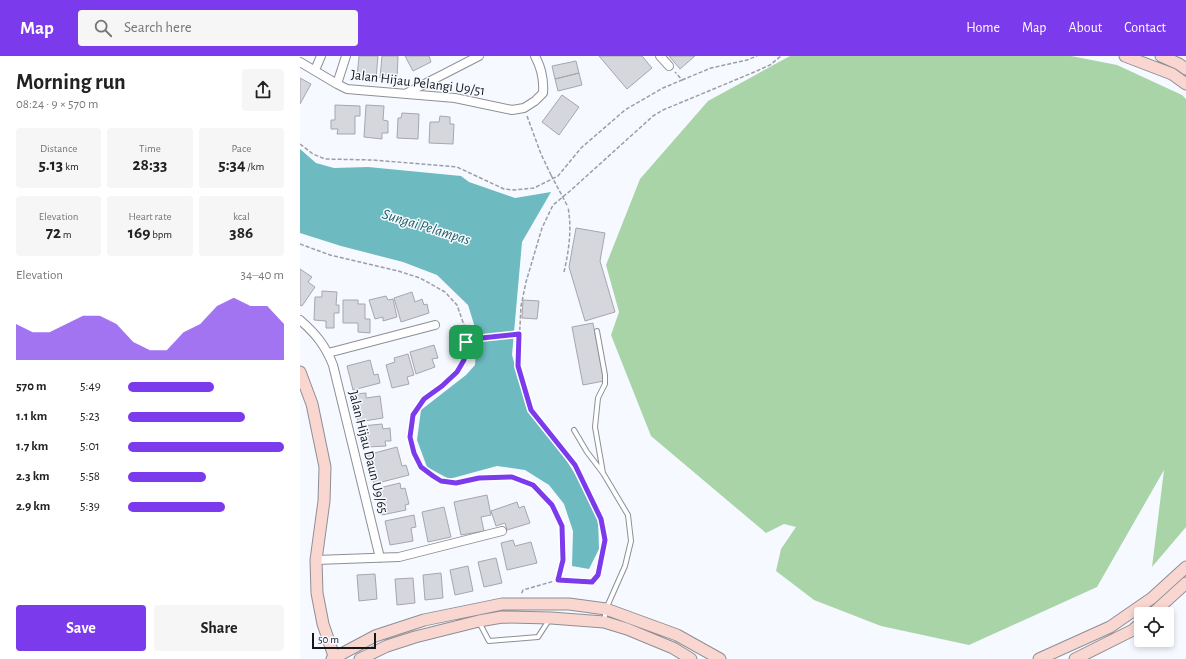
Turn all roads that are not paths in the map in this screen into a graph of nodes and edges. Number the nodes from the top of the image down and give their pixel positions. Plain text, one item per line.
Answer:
1 (321, 56) edge
2 (346, 56) edge
3 (479, 56) edge
4 (535, 56) edge
5 (660, 56) edge
6 (1125, 56) edge
7 (1161, 56) edge
8 (300, 62) edge
9 (669, 66) road end
10 (1186, 69) edge
11 (315, 70) junction
12 (336, 84) junction
13 (1186, 84) edge
14 (406, 93) junction
15 (300, 320) edge
16 (436, 325) dead end
17 (597, 330) dead end
18 (328, 353) junction
19 (300, 372) edge
20 (574, 430) dead end
21 (603, 473) junction
22 (502, 531) dead end
23 (380, 558) junction
24 (316, 560) junction
25 (1186, 567) edge
26 (1186, 584) edge
27 (1160, 607) edge
28 (606, 610) junction
29 (550, 618) junction
30 (479, 621) junction
31 (604, 622) junction
32 (1134, 629) edge
33 (334, 659) edge
34 (360, 659) edge
35 (691, 659) edge
36 (720, 659) edge
37 (1038, 659) edge
38 (1075, 659) edge

1 - 11 street
2 - 12 street
3 - 14 street
4 - 14 street, Jalan Hijau Pelangi U9/51
5 - 9 street
6 - 13 street
7 - 10 street
8 - 11 street, Jalan Hijau Pelangi U9/51
11 - 12 street, Jalan Hijau Pelangi U9/51
12 - 14 street, Jalan Hijau Pelangi U9/51
15 - 18 street, Jalan Hijau Daun U9/65
16 - 18 street
17 - 21 lane
18 - 23 street, Jalan Hijau Daun U9/65
19 - 24 street
20 - 21 lane
21 - 28 lane
22 - 23 street
23 - 24 street
24 - 33 street
25 - 37 street
26 - 27 street
28 - 31 lane
28 - 33 street
28 - 36 street
29 - 30 street
29 - 30 lane
29 - 31 street
30 - 34 street
31 - 35 street
32 - 38 street

